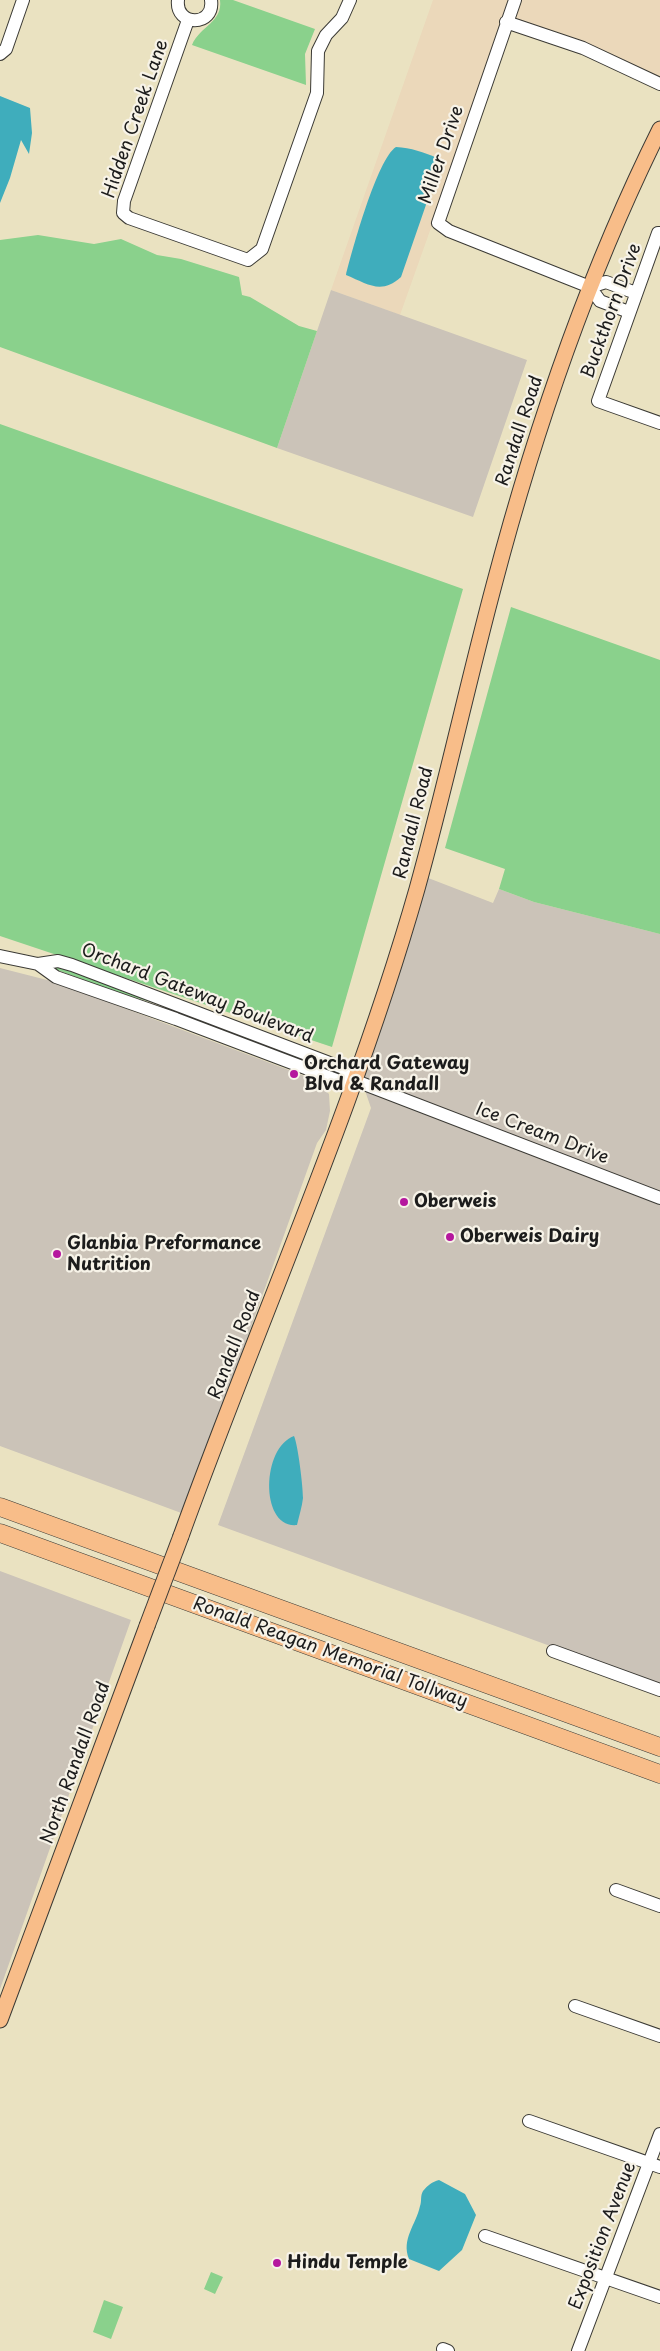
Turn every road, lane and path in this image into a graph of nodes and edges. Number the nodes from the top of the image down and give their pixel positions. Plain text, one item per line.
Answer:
1 (23, 0) edge
2 (178, 0) edge
3 (211, 0) edge
4 (350, 0) edge
5 (515, 0) edge
6 (188, 20) junction
7 (506, 22) junction
8 (0, 54) edge
9 (660, 84) edge
10 (660, 129) edge
11 (659, 233) edge
12 (590, 287) junction
13 (636, 293) junction
14 (630, 312) junction
15 (660, 423) edge
16 (0, 956) edge
17 (356, 1081) junction
18 (660, 1198) edge
19 (0, 1507) edge
20 (187, 1520) joint
21 (0, 1533) edge
22 (553, 1651) dead end
23 (660, 1690) edge
24 (660, 1747) edge
25 (660, 1774) edge
26 (616, 1890) dead end
27 (660, 1906) edge
28 (3, 2003) edge
29 (575, 2006) dead end
30 (0, 2020) edge
31 (660, 2036) edge
32 (529, 2121) dead end
33 (660, 2134) edge
34 (654, 2165) edge
35 (485, 2236) dead end
36 (606, 2278) junction
37 (660, 2297) edge
38 (578, 2351) edge

1 - 8 street
2 - 6 street
3 - 6 street
4 - 6 street, Hidden Creek Lane
5 - 7 street, Miller Drive
7 - 9 street
7 - 12 street, Miller Drive
10 - 12 main road, Randall Road
11 - 13 street, Buckthorn Drive
12 - 13 street
12 - 14 street
12 - 17 main road, Randall Road
13 - 14 street, Buckthorn Drive
14 - 15 street, Buckthorn Drive
16 - 17 street, Orchard Gateway Boulevard
17 - 18 street, Ice Cream Drive
17 - 20 main road, Randall Road
19 - 24 highway, Ronald Reagan Memorial Tollway
20 - 28 main road, North Randall Road, bridge
21 - 25 highway, Ronald Reagan Memorial Tollway
22 - 23 street
26 - 27 street
28 - 30 main road, North Randall Road
29 - 31 street
32 - 34 street
33 - 34 street, Exposition Avenue
34 - 36 street, Exposition Avenue
35 - 36 street
36 - 37 street
36 - 38 street, Exposition Avenue

